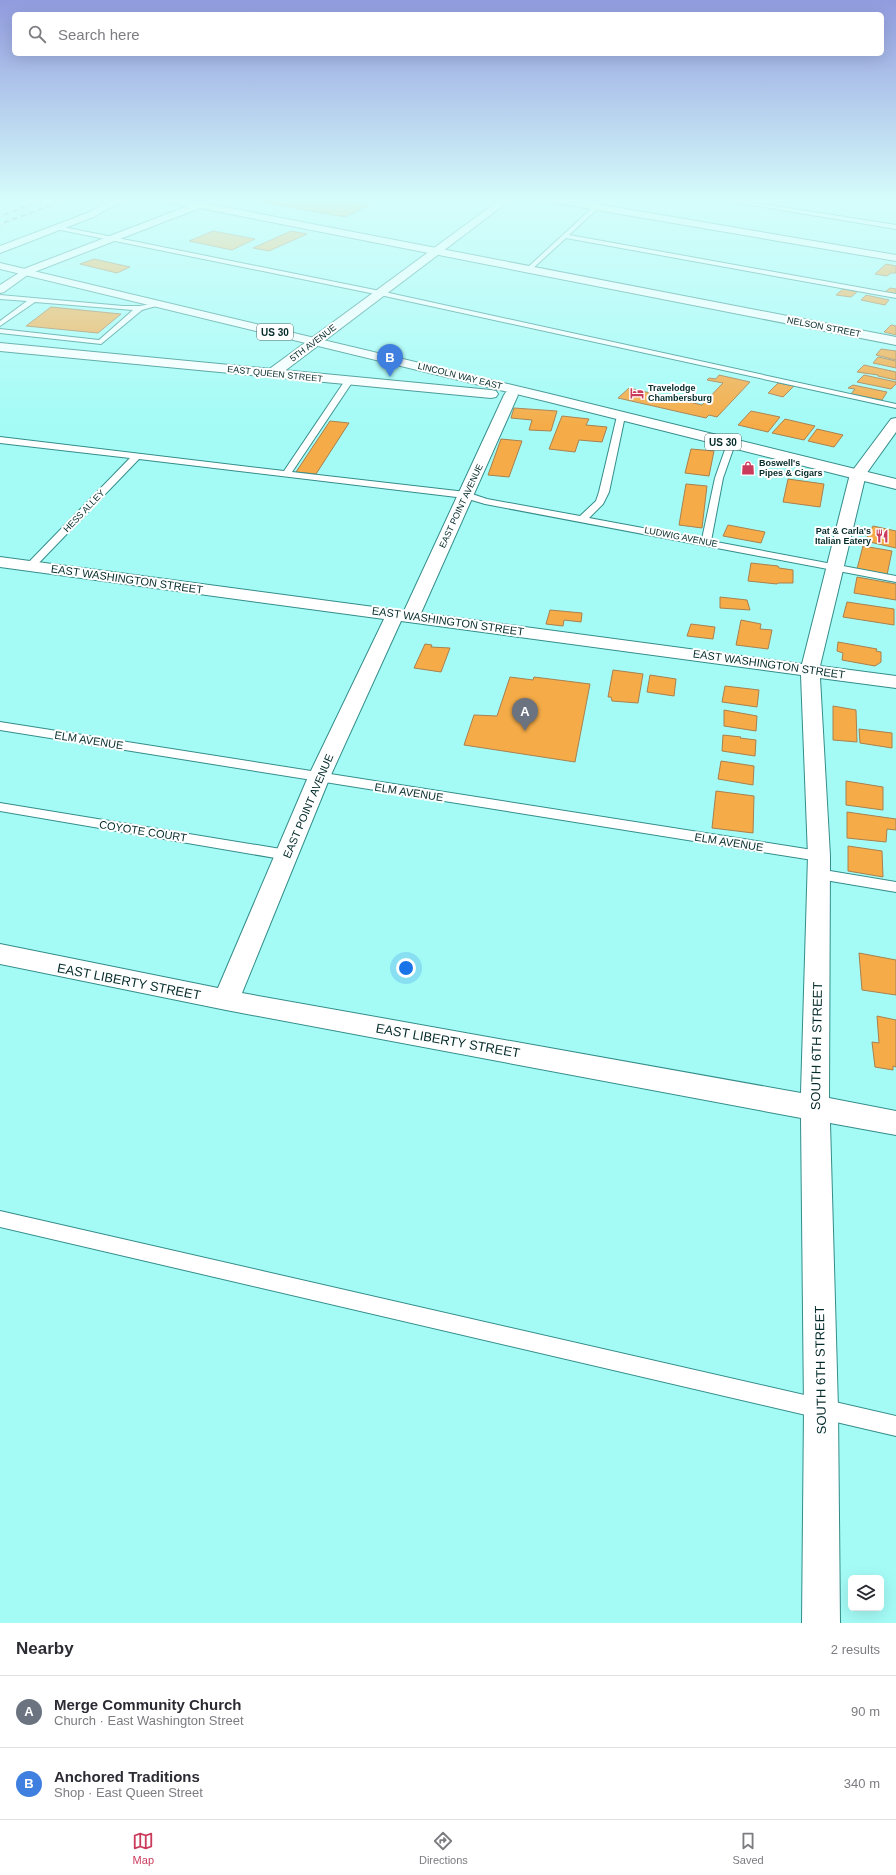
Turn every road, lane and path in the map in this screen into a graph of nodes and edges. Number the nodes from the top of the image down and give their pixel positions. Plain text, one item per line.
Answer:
1 (23, 274) edge
2 (32, 274) edge
3 (284, 274) edge
4 (406, 274) edge
5 (553, 274) edge
6 (773, 274) edge
7 (0, 290) edge
8 (380, 293) junction
9 (896, 296) edge
10 (0, 297) edge
11 (34, 300) junction
12 (160, 304) junction
13 (140, 308) junction
14 (0, 324) edge
15 (0, 331) edge
16 (896, 341) edge
17 (314, 342) junction
18 (0, 347) edge
19 (433, 370) junction
20 (273, 374) junction
21 (349, 381) junction
22 (422, 389) junction
23 (511, 396) junction
24 (550, 398) junction
25 (896, 406) edge
26 (621, 416) junction
27 (896, 422) edge
28 (0, 440) edge
29 (731, 444) junction
30 (137, 456) junction
31 (286, 474) junction
32 (858, 474) junction
33 (896, 484) edge
34 (466, 495) junction
35 (583, 519) junction
36 (706, 542) junction
37 (0, 562) edge
38 (30, 566) junction
39 (833, 567) junction
40 (896, 579) edge
41 (403, 615) junction
42 (810, 670) junction
43 (896, 682) edge
44 (0, 726) edge
45 (319, 778) junction
46 (0, 807) edge
47 (287, 855) junction
48 (818, 865) junction
49 (896, 887) edge
50 (0, 954) edge
51 (226, 1000) junction
52 (815, 1107) junction
53 (896, 1123) edge
54 (0, 1219) edge
55 (821, 1409) junction
56 (896, 1426) edge
57 (821, 1623) edge

1 - 7 main road
2 - 12 main road, LINCOLN WAY EAST / US 30
3 - 8 lane
4 - 8 main road, 5TH AVENUE
5 - 16 main road, NELSON STREET
6 - 9 lane
8 - 17 main road, 5TH AVENUE
8 - 25 lane
10 - 11 lane
11 - 13 lane
11 - 14 lane
12 - 13 lane
12 - 17 main road, LINCOLN WAY EAST / US 30
13 - 15 lane
17 - 19 main road, LINCOLN WAY EAST / US 30
17 - 20 main road, 5TH AVENUE
18 - 20 main road, EAST QUEEN STREET / US 30
19 - 22 main road
19 - 24 main road, LINCOLN WAY EAST / US 30
20 - 21 main road, EAST QUEEN STREET / US 30
21 - 22 main road, EAST QUEEN STREET / US 30
21 - 31 lane
22 - 23 main road, EAST QUEEN STREET / US 30
23 - 24 main road, EAST QUEEN STREET / US 30
23 - 34 main road, EAST POINT AVENUE
24 - 26 main road, LINCOLN WAY EAST / US 30
26 - 29 main road, LINCOLN WAY EAST / US 30
26 - 35 lane
27 - 32 main road
28 - 30 lane
29 - 32 main road, LINCOLN WAY EAST / US 30
29 - 36 lane
30 - 31 lane
30 - 38 lane, HESS ALLEY
31 - 34 lane
32 - 33 main road, LINCOLN WAY EAST / US 30
32 - 39 main road, SOUTH 6TH STREET
34 - 35 lane, LUDWIG AVENUE
34 - 41 main road, EAST POINT AVENUE
35 - 36 lane, LUDWIG AVENUE
36 - 39 lane, LUDWIG AVENUE
37 - 38 main road, EAST WASHINGTON STREET
38 - 41 main road, EAST WASHINGTON STREET
39 - 40 lane, LUDWIG AVENUE
39 - 42 main road, SOUTH 6TH STREET
41 - 42 main road, EAST WASHINGTON STREET
41 - 45 main road, EAST POINT AVENUE
42 - 43 main road, EAST WASHINGTON STREET
42 - 48 main road, SOUTH 6TH STREET
44 - 45 lane, ELM AVENUE
45 - 47 main road, EAST POINT AVENUE
45 - 48 lane, ELM AVENUE
46 - 47 lane, COYOTE COURT
47 - 51 main road, EAST POINT AVENUE
48 - 49 lane, ELM AVENUE
48 - 52 main road, SOUTH 6TH STREET
50 - 51 main road, EAST LIBERTY STREET
51 - 52 main road, EAST LIBERTY STREET
52 - 53 main road, EAST LIBERTY STREET
52 - 55 main road, SOUTH 6TH STREET
54 - 55 lane
55 - 56 lane
55 - 57 main road, SOUTH 6TH STREET

